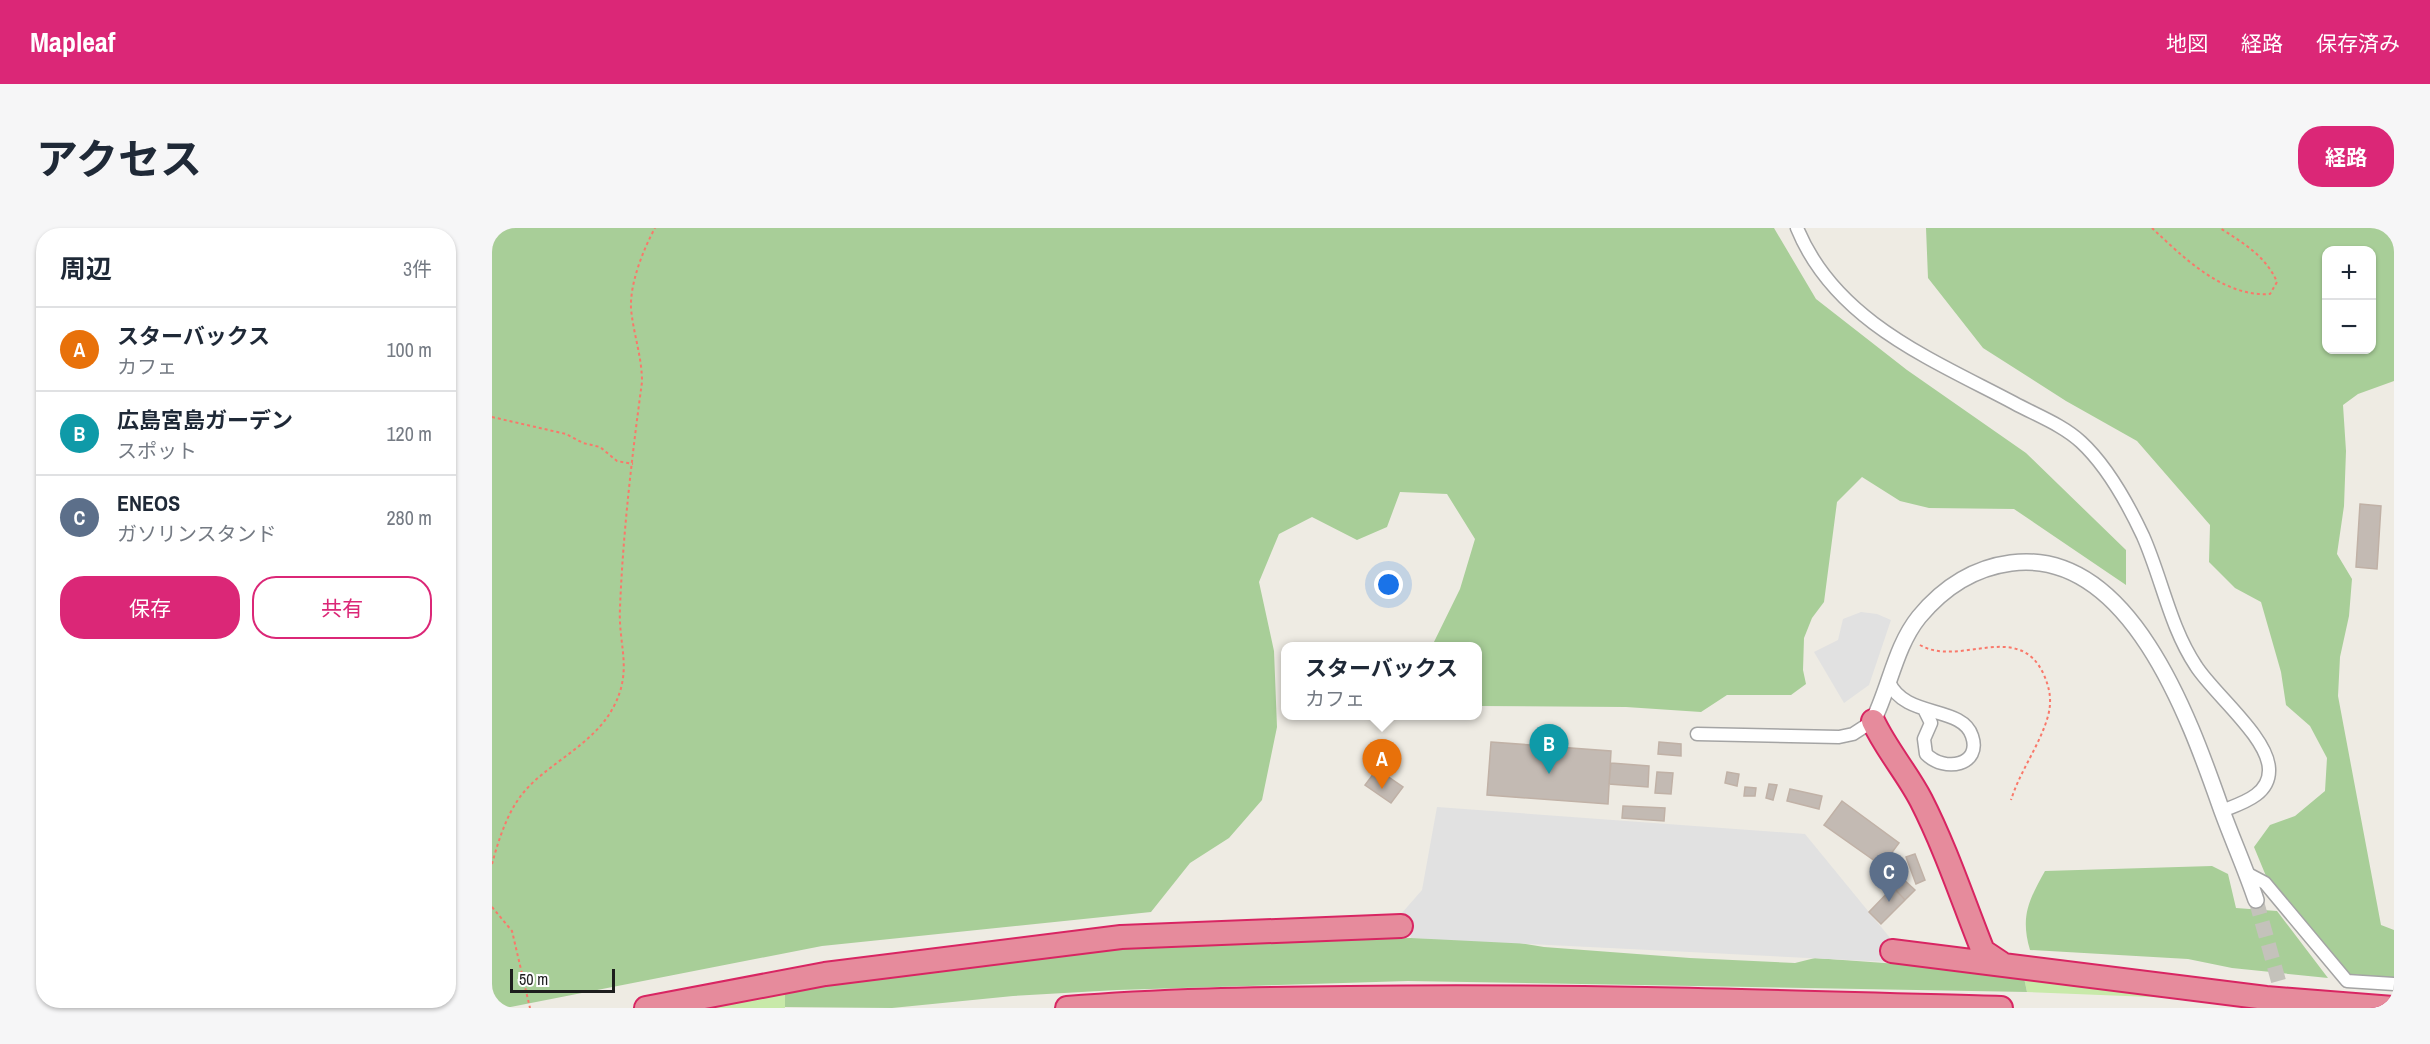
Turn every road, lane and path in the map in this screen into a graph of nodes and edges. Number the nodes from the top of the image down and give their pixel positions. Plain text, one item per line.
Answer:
1 (655, 228) edge
2 (1797, 228) edge
3 (2152, 228) edge
4 (2220, 228) edge
5 (492, 417) edge
6 (633, 464) junction
7 (1906, 638) junction
8 (1889, 682) junction
9 (1923, 709) junction
10 (1873, 721) junction
11 (1697, 734) dead end
12 (2011, 800) dead end
13 (2222, 810) junction
14 (492, 864) edge
15 (2248, 874) junction
16 (2256, 900) tunnel mouth
17 (492, 907) edge
18 (1401, 926) dead end
19 (1892, 951) dead end
20 (1941, 958) junction
21 (2001, 963) junction
22 (2394, 984) edge
23 (530, 1008) edge
24 (646, 1008) edge
25 (1067, 1008) edge
26 (2001, 1008) edge
27 (2394, 1008) edge

1 - 6 path
2 - 13 street
3 - 4 path
5 - 6 path
6 - 14 path
7 - 8 street
7 - 12 path
7 - 13 street
8 - 9 street
8 - 10 street
9 - 9 street
10 - 11 street
10 - 20 highway
10 - 21 highway
13 - 15 street
15 - 16 street
15 - 22 street
17 - 23 path
18 - 24 highway
19 - 20 highway
20 - 21 highway
21 - 27 highway
25 - 26 highway

